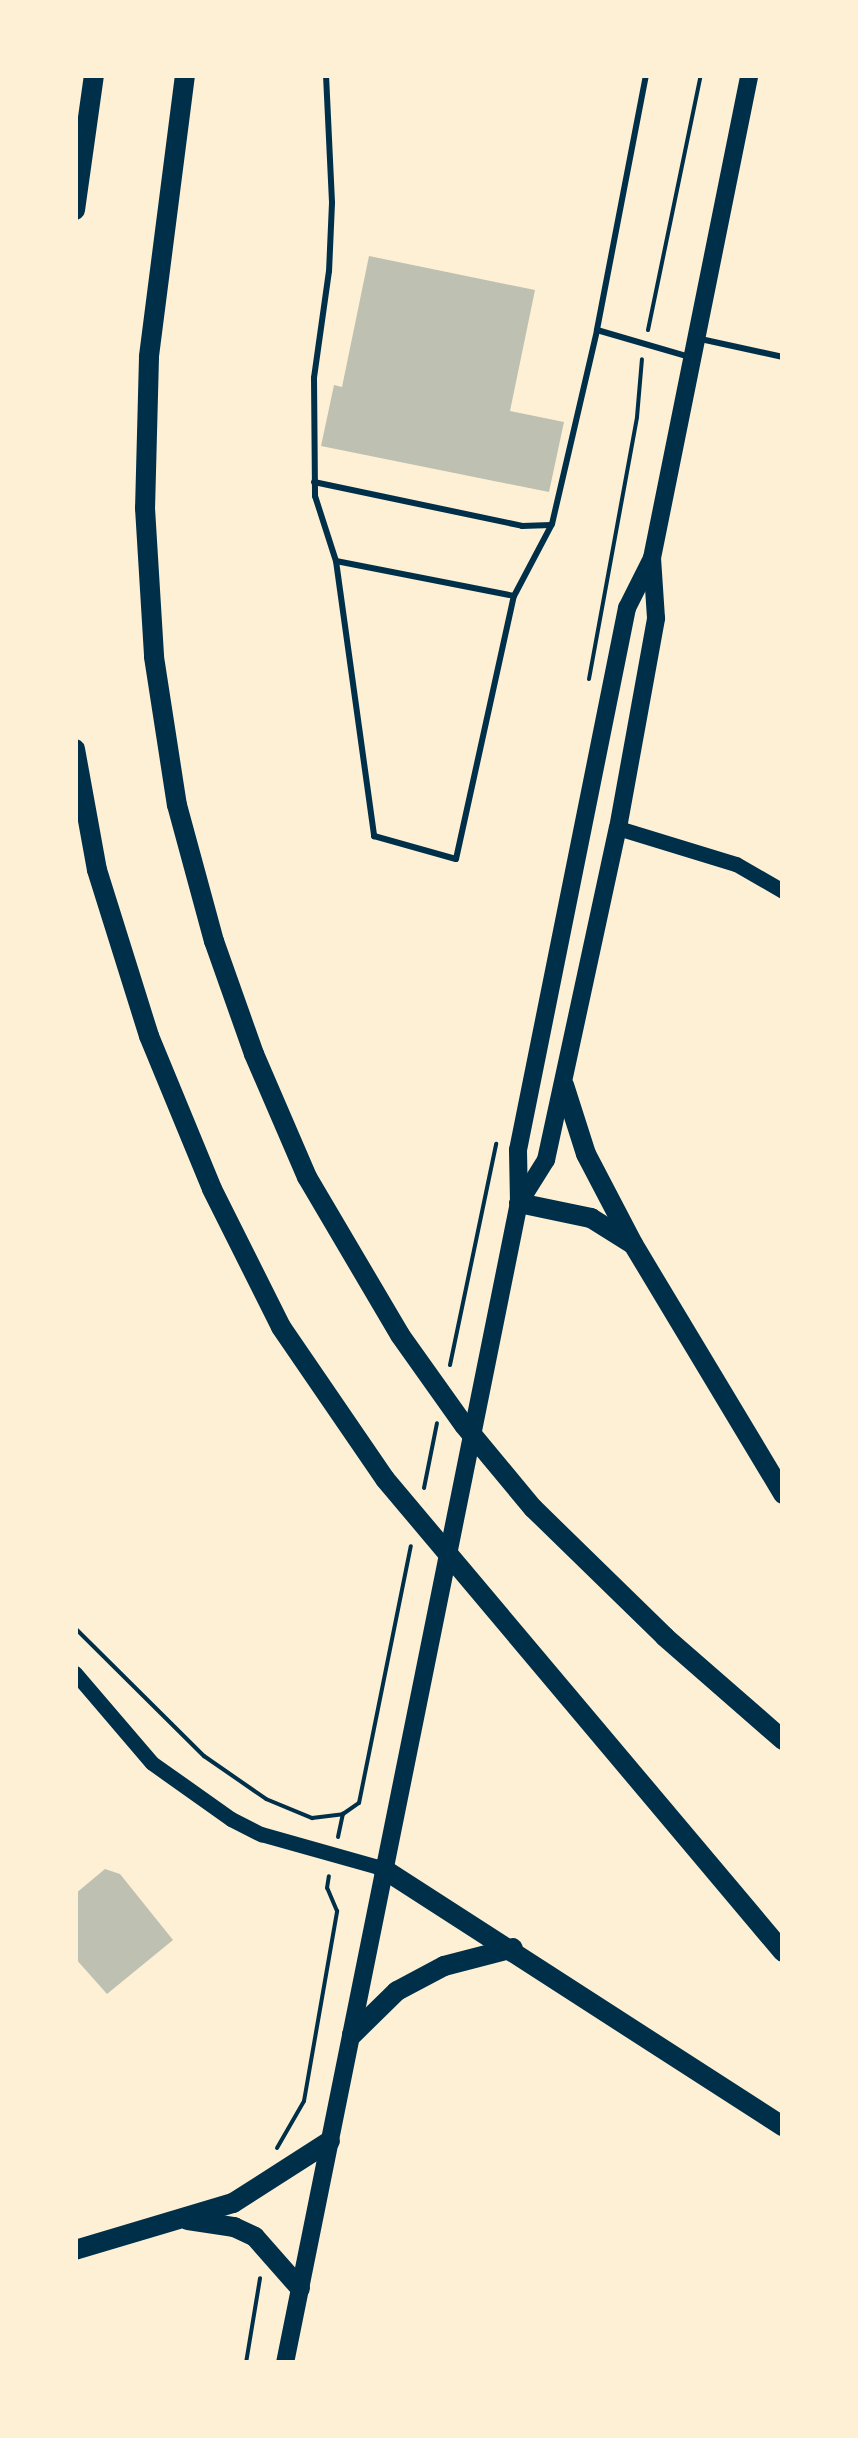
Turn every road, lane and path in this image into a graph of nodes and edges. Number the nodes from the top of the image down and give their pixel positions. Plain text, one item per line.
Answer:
1 (94, 75) edge
2 (185, 75) edge
3 (326, 75) edge
4 (644, 75) edge
5 (701, 75) edge
6 (748, 75) edge
7 (75, 210) edge
8 (597, 330) junction
9 (695, 338) junction
10 (645, 346) junction
11 (691, 357) junction
12 (783, 357) edge
13 (314, 482) junction
14 (552, 524) junction
15 (652, 558) junction
16 (336, 561) junction
17 (514, 596) junction
18 (589, 681) dead end
19 (75, 749) edge
20 (618, 828) junction
21 (783, 891) edge
22 (564, 1084) junction
23 (496, 1144) dead end
24 (519, 1203) junction
25 (633, 1244) junction
26 (449, 1370) dead end
27 (441, 1408) dead end
28 (783, 1494) edge
29 (420, 1504) dead end
30 (412, 1543) dead end
31 (75, 1628) edge
32 (75, 1673) edge
33 (783, 1740) edge
34 (343, 1814) junction
35 (334, 1854) junction
36 (382, 1868) junction
37 (513, 1948) junction
38 (783, 1952) edge
39 (352, 2035) junction
40 (783, 2126) edge
41 (330, 2141) junction
42 (275, 2151) dead end
43 (180, 2219) junction
44 (255, 2237) junction
45 (75, 2250) edge
46 (300, 2288) junction
47 (246, 2363) edge
48 (285, 2363) edge

1 - 7 highway
2 - 33 highway
3 - 13 lane
4 - 8 lane
5 - 10 path
6 - 9 main road
8 - 10 lane
8 - 14 lane
9 - 11 main road
9 - 12 lane
10 - 11 lane
10 - 18 path
11 - 15 main road
13 - 14 lane
13 - 16 lane
14 - 17 lane
15 - 20 main road
15 - 24 main road
16 - 17 lane
16 - 17 lane
19 - 38 highway
20 - 21 street
20 - 22 main road
22 - 24 main road
22 - 25 highway
23 - 26 path
24 - 25 highway
24 - 36 main road
25 - 28 highway
27 - 29 path
30 - 34 path
31 - 34 path
32 - 35 street
34 - 35 path
35 - 36 street
35 - 42 path
36 - 37 highway
36 - 39 main road
37 - 39 highway
37 - 40 highway
39 - 41 main road
41 - 43 highway
41 - 46 main road
43 - 44 highway
43 - 45 highway
44 - 46 highway
44 - 47 path
46 - 48 main road

